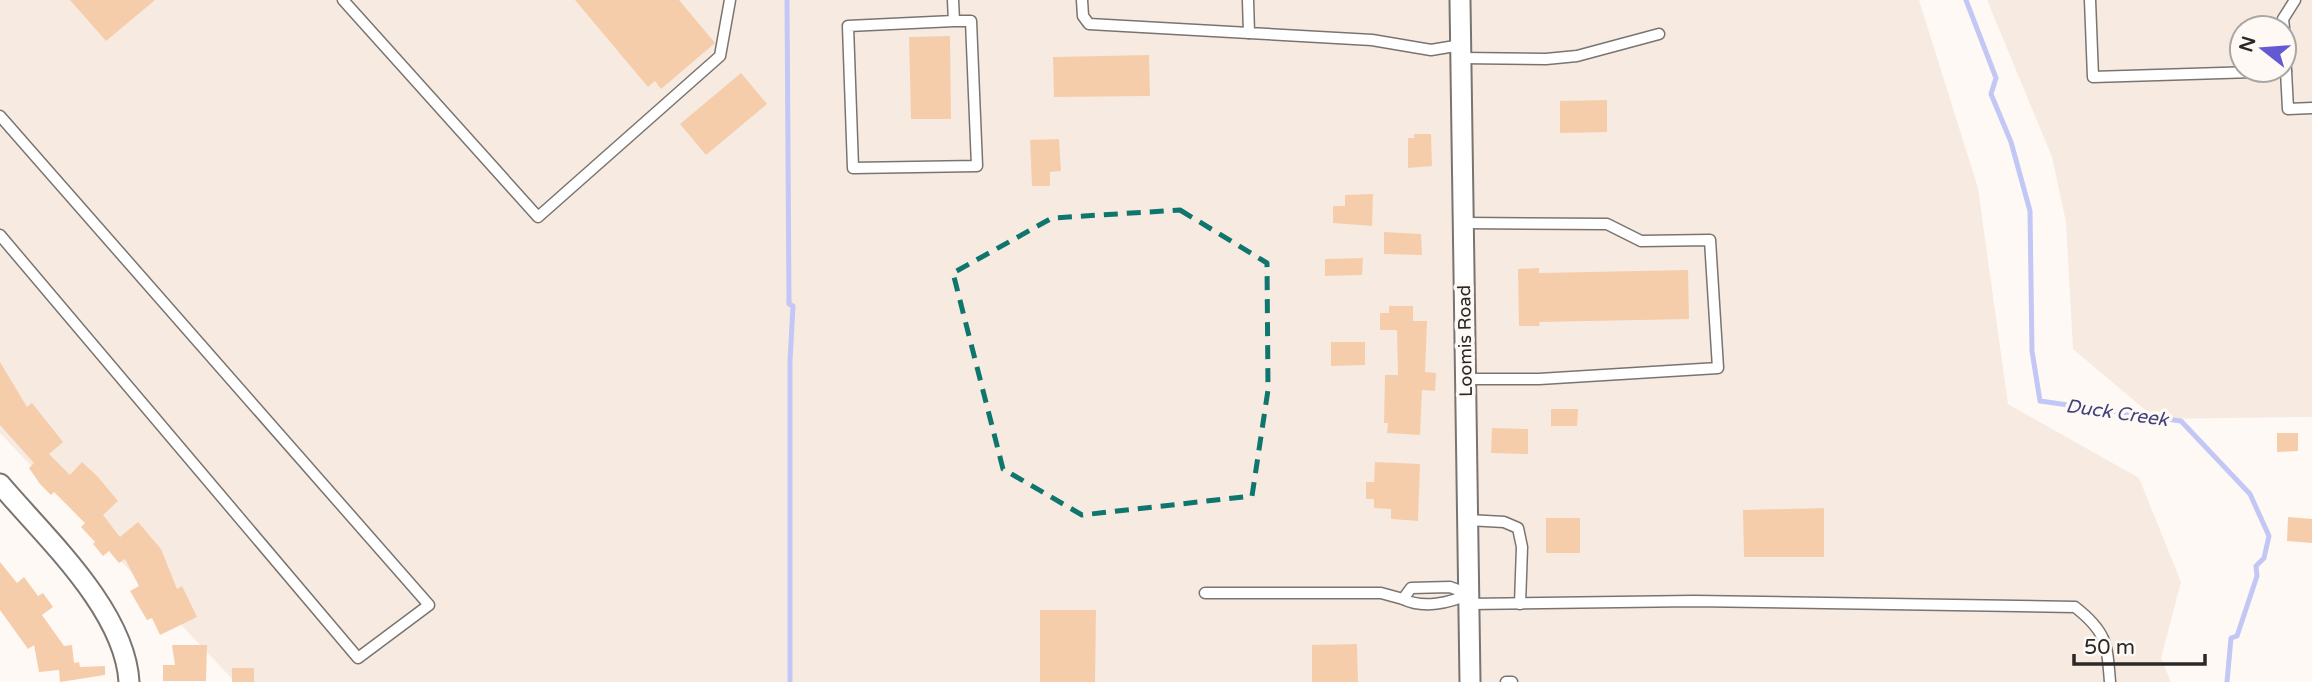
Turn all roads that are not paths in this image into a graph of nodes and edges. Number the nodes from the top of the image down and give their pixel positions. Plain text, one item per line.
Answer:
1 (344, 0) edge
2 (730, 0) edge
3 (953, 0) edge
4 (1082, 0) edge
5 (1248, 0) edge
6 (1460, 0) edge
7 (2090, 0) edge
8 (954, 21) junction
9 (1249, 33) junction
10 (1660, 34) dead end
11 (1461, 52) junction
12 (2228, 73) edge
13 (2287, 84) edge
14 (2312, 108) edge
15 (0, 116) edge
16 (1463, 223) junction
17 (0, 235) edge
18 (1466, 379) junction
19 (0, 484) edge
20 (1468, 520) junction
21 (1205, 593) dead end
22 (1403, 599) junction
23 (1469, 599) junction
24 (1520, 604) junction
25 (129, 682) edge
26 (1470, 682) edge
27 (1506, 682) edge
28 (1513, 682) edge
29 (2110, 682) edge

1 - 2 lane
3 - 8 lane
4 - 9 lane
5 - 9 lane
6 - 11 street, Loomis Road
7 - 12 lane
8 - 8 lane
9 - 11 lane
10 - 11 lane
11 - 16 street, Loomis Road
13 - 14 lane
15 - 17 lane
16 - 18 street, Loomis Road
16 - 18 lane
18 - 20 street, Loomis Road
19 - 25 street
20 - 23 street, Loomis Road
20 - 24 lane
21 - 22 lane
22 - 23 lane
22 - 23 lane
23 - 24 lane
23 - 26 street, Loomis Road
24 - 29 lane
27 - 28 lane

